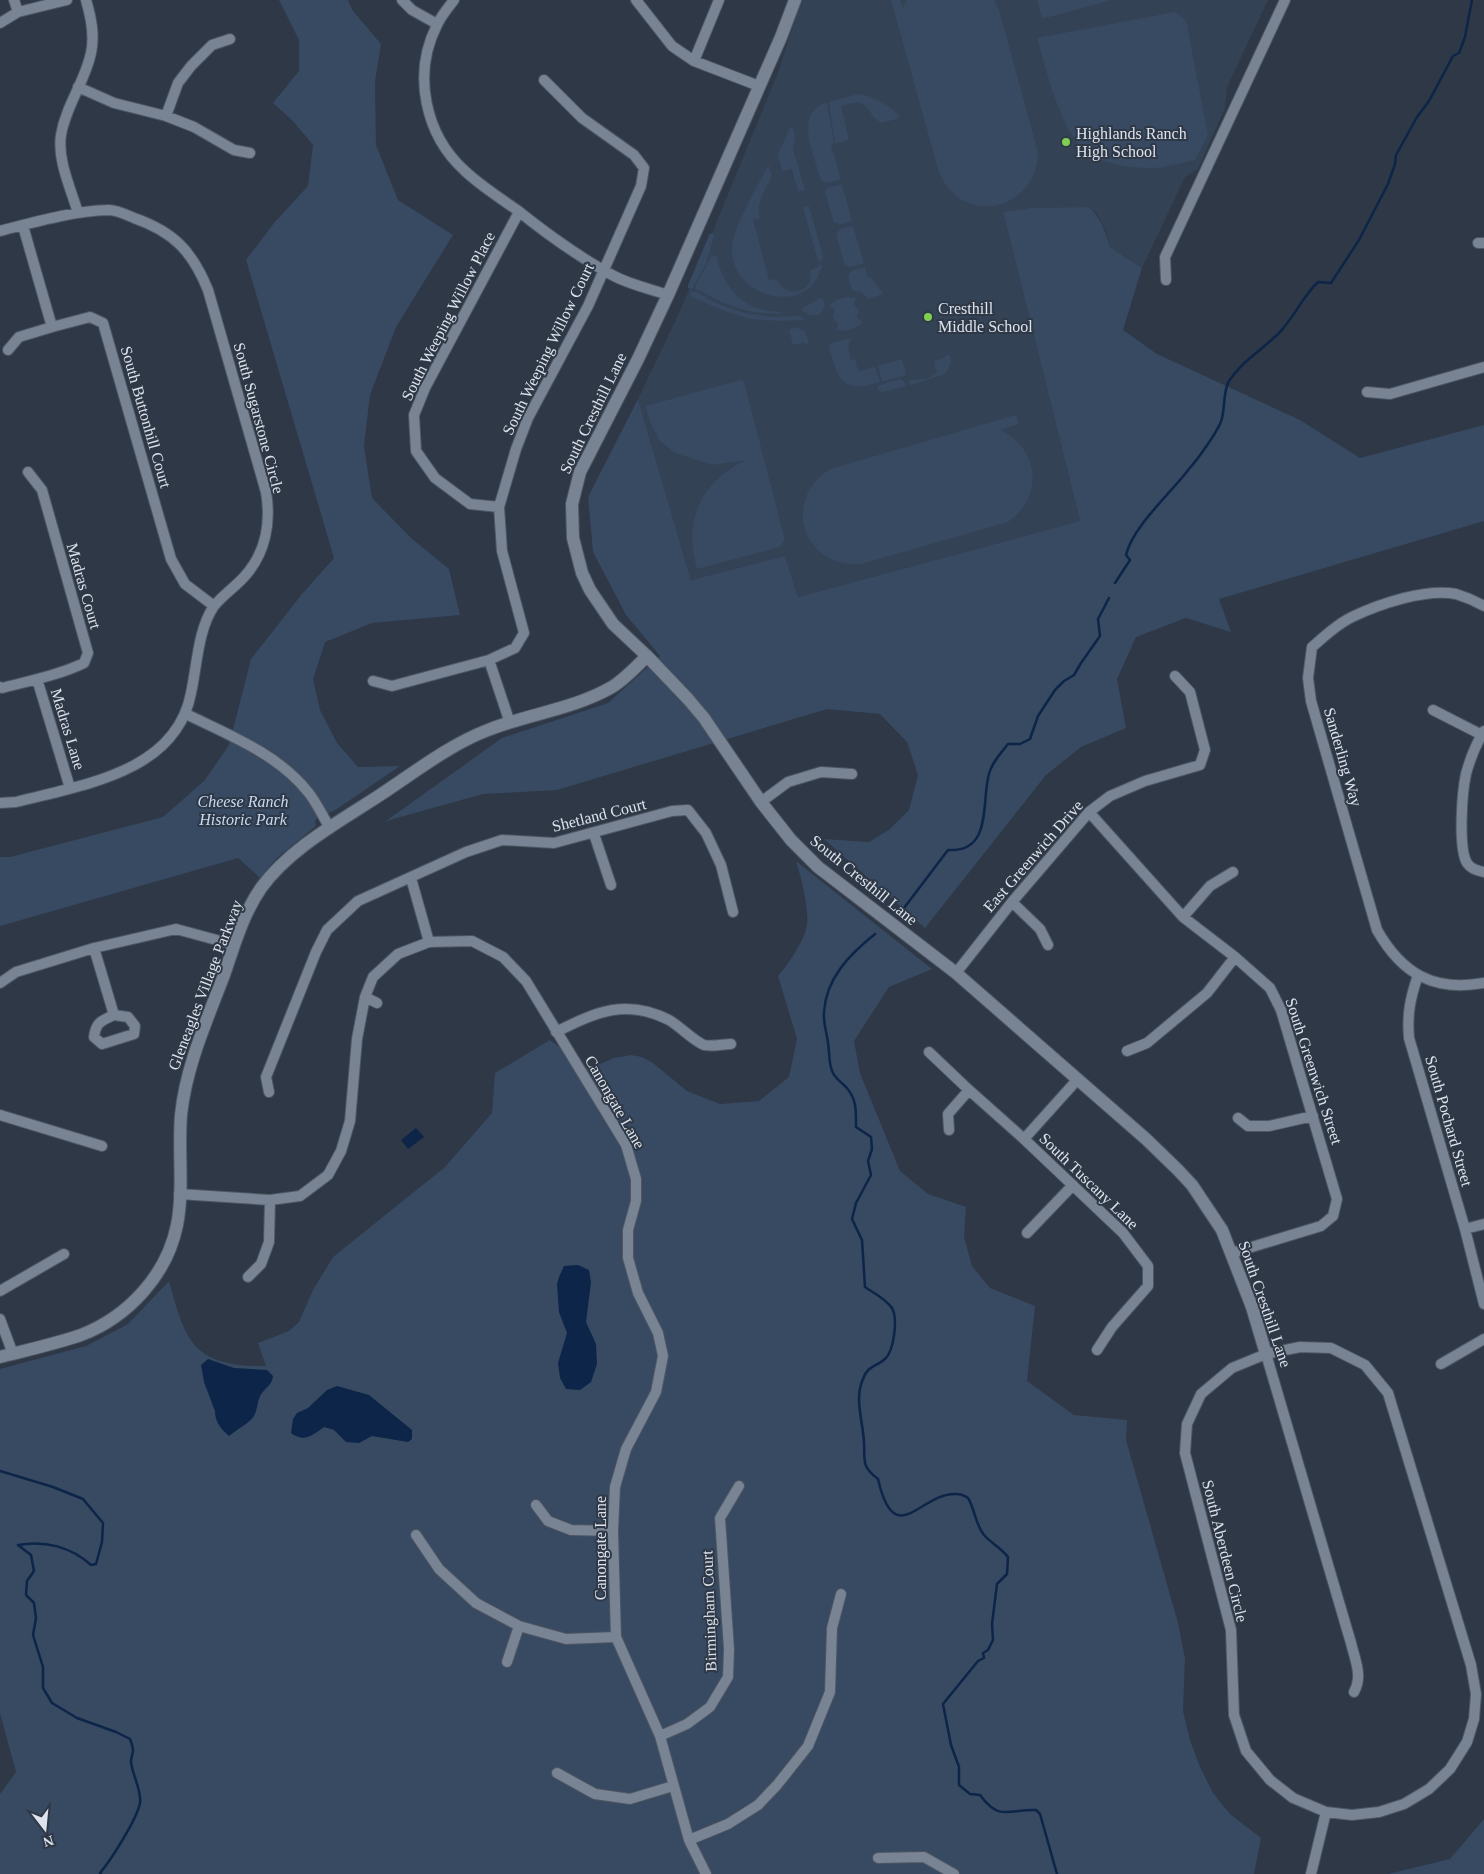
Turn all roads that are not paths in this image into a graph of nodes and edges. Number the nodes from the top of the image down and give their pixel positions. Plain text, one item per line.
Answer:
1 (14, 0) edge
2 (68, 0) edge
3 (86, 0) edge
4 (402, 0) edge
5 (454, 0) edge
6 (636, 0) edge
7 (720, 0) edge
8 (795, 0) edge
9 (1285, 0) edge
10 (18, 12) junction
11 (0, 23) edge
12 (437, 24) junction
13 (230, 39) dead end
14 (694, 60) junction
15 (544, 80) dead end
16 (759, 86) junction
17 (78, 87) junction
18 (166, 116) junction
19 (250, 153) dead end
20 (518, 212) junction
21 (78, 213) junction
22 (23, 226) junction
23 (0, 231) edge
24 (604, 270) junction
25 (1166, 280) dead end
26 (668, 296) junction
27 (52, 327) junction
28 (8, 350) dead end
29 (1484, 367) edge
30 (1367, 392) dead end
31 (28, 472) dead end
32 (499, 507) junction
33 (214, 606) junction
34 (1484, 606) edge
35 (647, 656) junction
36 (490, 660) junction
37 (1175, 676) dead end
38 (37, 679) junction
39 (373, 681) dead end
40 (0, 687) edge
41 (1432, 710) dead end
42 (186, 714) junction
43 (510, 723) junction
44 (1483, 733) edge
45 (852, 774) dead end
46 (70, 788) junction
47 (761, 802) junction
48 (0, 803) edge
49 (1089, 812) junction
50 (330, 828) junction
51 (594, 834) junction
52 (1233, 872) dead end
53 (1484, 872) edge
54 (411, 878) junction
55 (611, 885) dead end
56 (1012, 902) junction
57 (733, 912) dead end
58 (1183, 916) junction
59 (429, 942) junction
60 (1048, 944) dead end
61 (234, 945) junction
62 (94, 948) junction
63 (1235, 957) junction
64 (956, 973) junction
65 (1418, 975) junction
66 (0, 983) edge
67 (1484, 983) edge
68 (365, 997) junction
69 (377, 1003) dead end
70 (114, 1015) dead end
71 (556, 1032) junction
72 (731, 1044) dead end
73 (1126, 1051) dead end
74 (929, 1052) dead end
75 (1077, 1080) junction
76 (969, 1090) junction
77 (269, 1092) dead end
78 (0, 1116) edge
79 (1313, 1116) junction
80 (1238, 1118) dead end
81 (949, 1130) dead end
82 (1024, 1138) junction
83 (102, 1146) dead end
84 (1073, 1185) junction
85 (179, 1194) junction
86 (270, 1200) junction
87 (1484, 1224) edge
88 (1465, 1229) junction
89 (1027, 1233) dead end
90 (1232, 1253) junction
91 (64, 1254) dead end
92 (248, 1277) dead end
93 (0, 1292) edge
94 (1484, 1304) edge
95 (0, 1320) edge
96 (1484, 1339) edge
97 (1097, 1350) dead end
98 (1266, 1354) junction
99 (6, 1356) edge
100 (1441, 1364) dead end
101 (739, 1486) dead end
102 (536, 1505) dead end
103 (613, 1531) junction
104 (416, 1535) dead end
105 (841, 1594) dead end
106 (519, 1626) junction
107 (616, 1637) junction
108 (507, 1662) dead end
109 (1354, 1692) dead end
110 (660, 1736) junction
111 (557, 1773) dead end
112 (673, 1786) junction
113 (1326, 1812) junction
114 (689, 1840) junction
115 (878, 1858) dead end
116 (706, 1874) edge
117 (954, 1874) edge
118 (1311, 1874) edge

1 - 10 street
2 - 10 street
3 - 17 street
4 - 12 street
5 - 12 street
6 - 14 street
7 - 14 street
8 - 16 street, South Cresthill Lane
9 - 25 street
10 - 11 street
12 - 20 street
13 - 18 street
14 - 16 street
15 - 24 street, South Weeping Willow Court
16 - 26 street, South Cresthill Lane
17 - 18 street
17 - 21 street
18 - 19 street
20 - 24 street
20 - 32 street, South Weeping Willow Place
21 - 22 street, South Sugarstone Circle
21 - 33 street, South Sugarstone Circle
22 - 23 street, South Sugarstone Circle
22 - 27 street
24 - 26 street
24 - 32 street, South Weeping Willow Court
26 - 35 street, South Cresthill Lane
27 - 28 street, South Buttonhill Court
27 - 33 street, South Buttonhill Court
29 - 30 street
31 - 38 street, Madras Court
32 - 36 street, South Weeping Willow Court
33 - 42 street, South Sugarstone Circle
34 - 65 street, Sanderling Way
35 - 43 street, Gleneagles Village Parkway
35 - 47 street, South Cresthill Lane
36 - 39 street, South Weeping Willow Court
36 - 43 street
37 - 49 street, East Greenwich Drive
38 - 40 street, Madras Court
38 - 46 street, Madras Lane
41 - 44 street
42 - 46 street, South Sugarstone Circle
42 - 50 street
43 - 50 street, Gleneagles Village Parkway
44 - 53 street
45 - 47 street
46 - 48 street, South Sugarstone Circle
47 - 64 street, South Cresthill Lane
49 - 56 street, East Greenwich Drive
49 - 58 street, South Greenwich Street
50 - 61 street, Gleneagles Village Parkway
51 - 54 street, Shetland Court
51 - 55 street
51 - 57 street, Shetland Court
52 - 58 street
54 - 59 street
54 - 77 street, Shetland Court
56 - 60 street
56 - 64 street, East Greenwich Drive
58 - 63 street, South Greenwich Street
59 - 68 street, Canongate Lane
59 - 71 street, Canongate Lane
61 - 62 street
61 - 85 street, Gleneagles Village Parkway
62 - 66 street
62 - 70 street
63 - 73 street
63 - 79 street, South Greenwich Street
64 - 75 street, South Cresthill Lane
65 - 67 street, Sanderling Way
65 - 88 street, South Pochard Street
68 - 69 street
68 - 86 street, Canongate Lane
71 - 72 street
71 - 103 street, Canongate Lane
74 - 76 street, South Tuscany Lane
75 - 82 street
75 - 90 street, South Cresthill Lane
76 - 81 street
76 - 82 street, South Tuscany Lane
78 - 83 street
79 - 80 street
79 - 90 street, South Greenwich Street
82 - 84 street, South Tuscany Lane
84 - 89 street
84 - 97 street, South Tuscany Lane
85 - 86 street, Canongate Lane
85 - 99 street, Gleneagles Village Parkway
86 - 92 street
87 - 88 street
88 - 94 street, South Pochard Street
90 - 98 street, South Cresthill Lane
91 - 93 street
95 - 99 street
96 - 100 street
98 - 109 street, South Cresthill Lane
98 - 113 street, South Aberdeen Circle
98 - 113 street, South Aberdeen Circle
101 - 110 street, Birmingham Court
102 - 103 street
103 - 107 street, Canongate Lane
104 - 106 street
105 - 114 street
106 - 107 street
106 - 108 street
107 - 110 street, Canongate Lane
110 - 112 street, Canongate Lane
111 - 112 street
112 - 114 street, Canongate Lane
113 - 118 street
114 - 116 street, Canongate Lane
115 - 117 street

